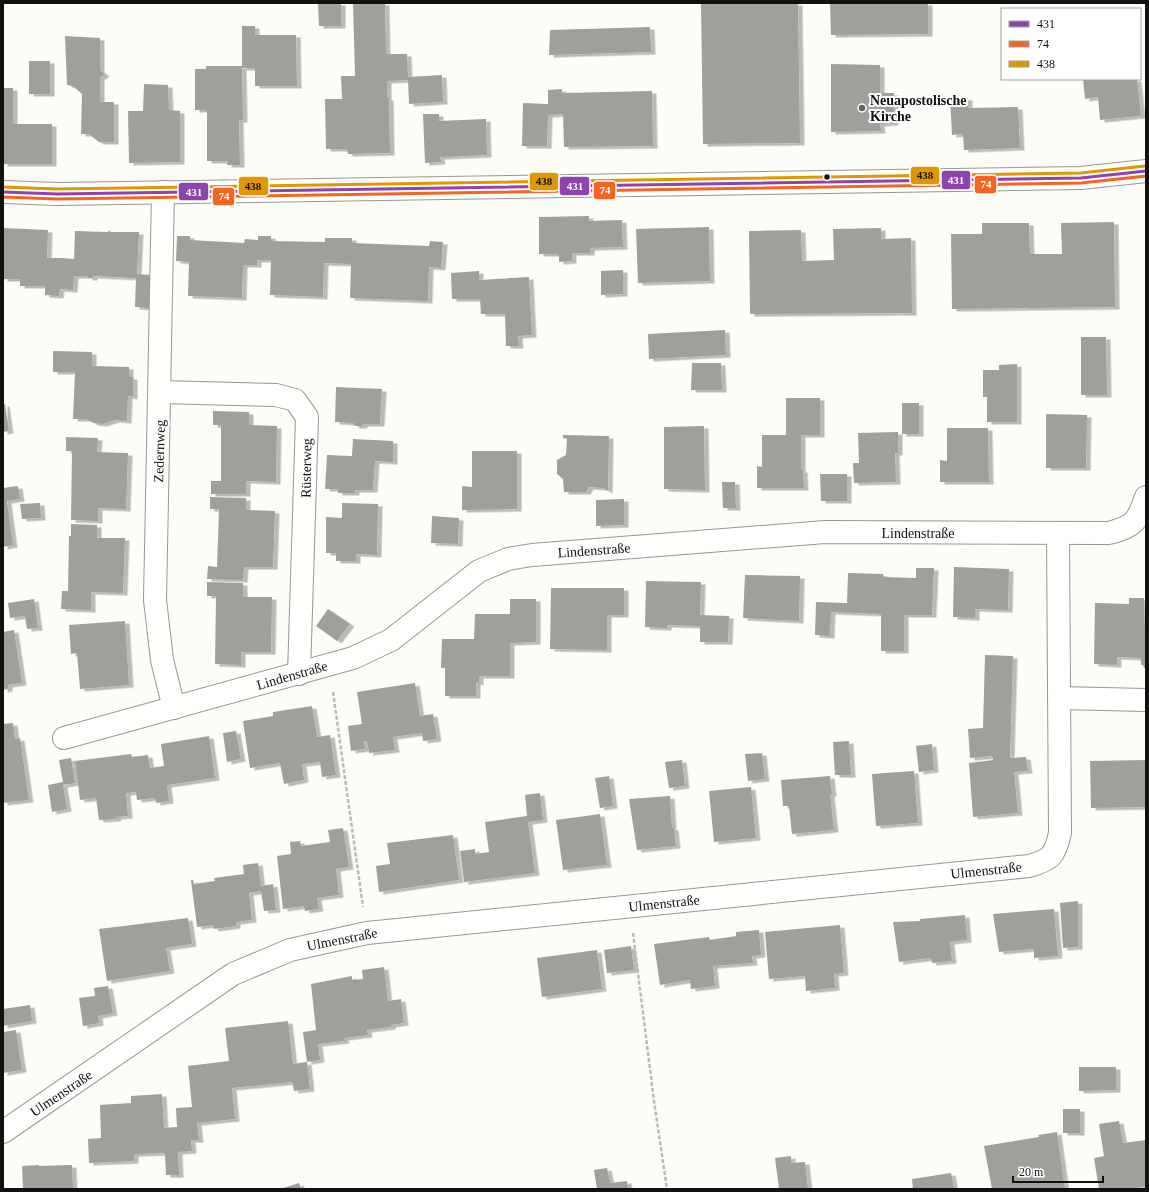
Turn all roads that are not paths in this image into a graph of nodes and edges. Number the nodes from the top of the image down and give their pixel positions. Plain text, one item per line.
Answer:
1 (1146, 171) edge
2 (3, 192) edge
3 (163, 192) junction
4 (160, 392) junction
5 (1146, 497) edge
6 (1058, 533) junction
7 (299, 674) junction
8 (1058, 698) junction
9 (1146, 700) edge
10 (174, 708) junction
11 (64, 738) dead end
12 (3, 1132) edge

1 - 3 street
2 - 3 street
3 - 4 street, Zedernweg
4 - 7 street, Rüsterweg
4 - 10 street, Zedernweg
5 - 6 street, Lindenstraße
6 - 7 street, Lindenstraße
6 - 8 street, Ulmenstraße
7 - 10 street, Lindenstraße
8 - 9 street
8 - 12 street, Ulmenstraße
10 - 11 street, Lindenstraße

